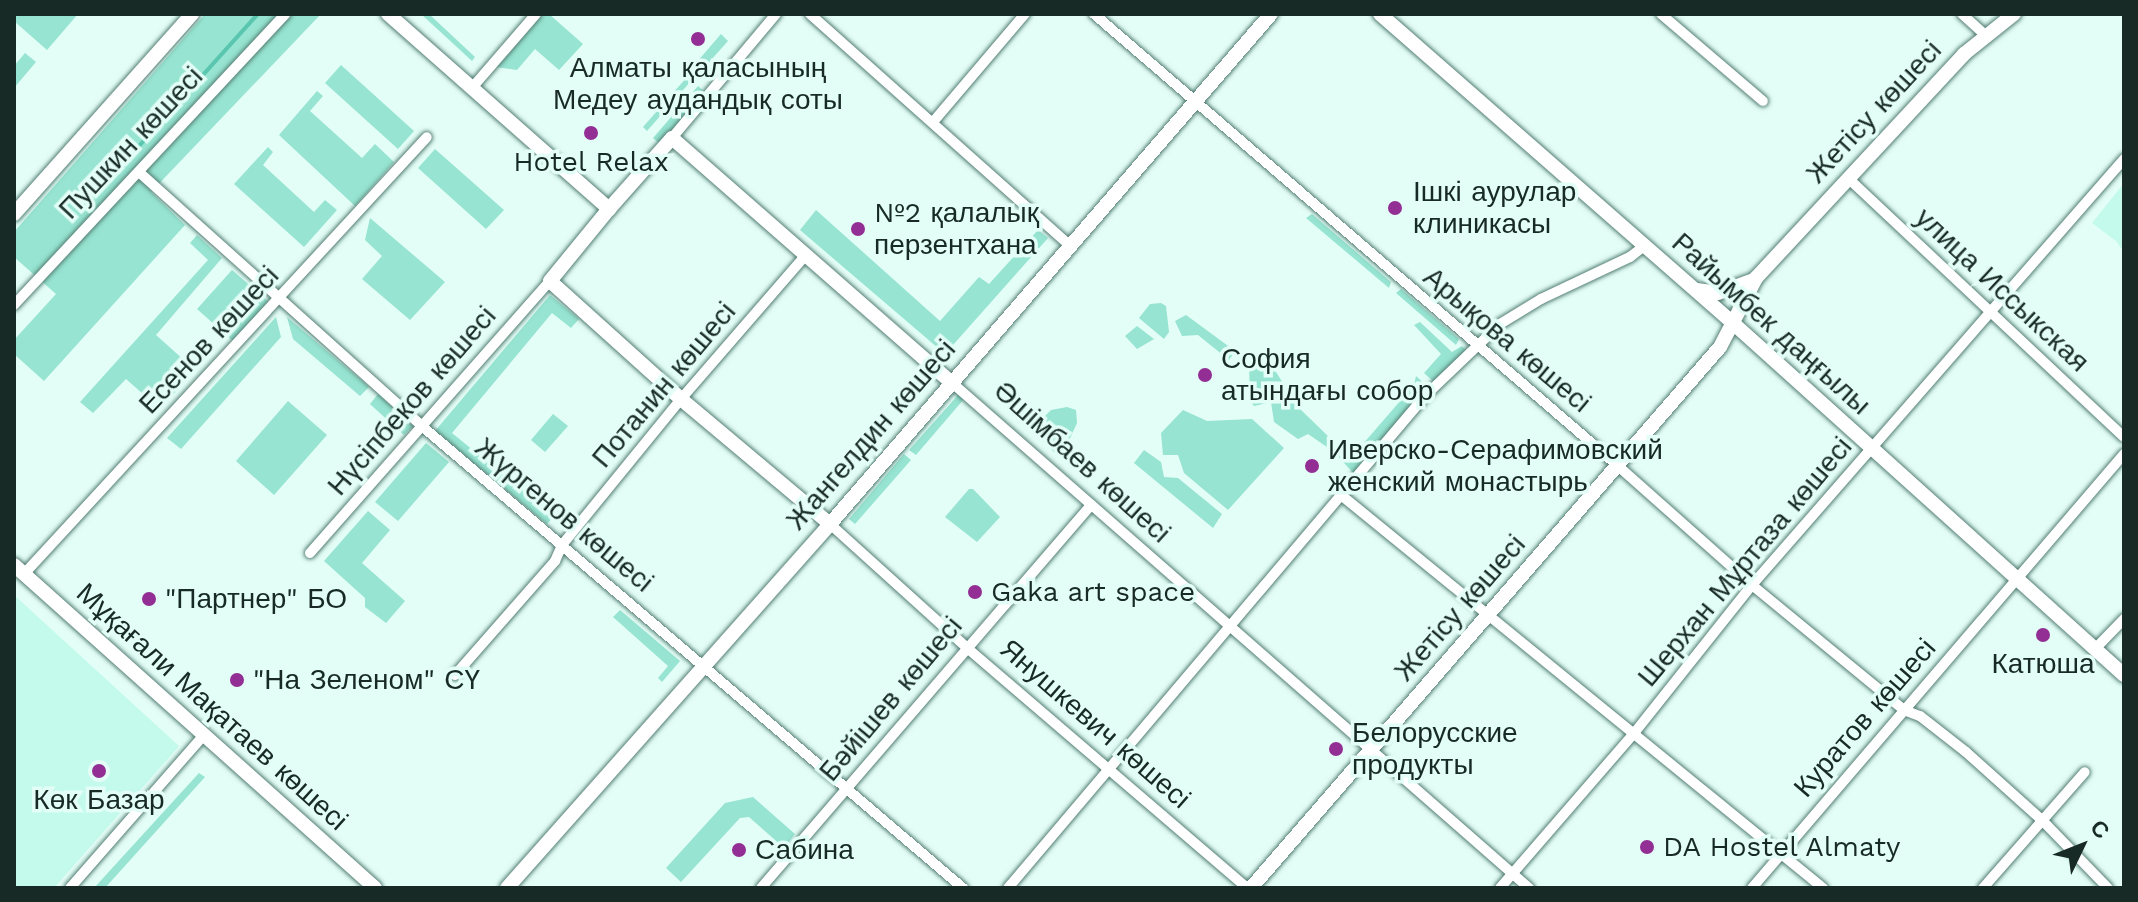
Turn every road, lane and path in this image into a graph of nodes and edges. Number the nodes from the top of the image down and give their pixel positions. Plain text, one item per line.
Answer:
1 (192, 14) edge
2 (285, 14) edge
3 (388, 14) edge
4 (536, 14) edge
5 (776, 14) edge
6 (810, 14) edge
7 (1025, 14) edge
8 (1094, 14) edge
9 (1271, 14) edge
10 (1380, 14) edge
11 (1661, 14) edge
12 (1962, 14) edge
13 (2014, 14) edge
14 (1984, 34) junction
15 (471, 89) junction
16 (1763, 101) dead end
17 (1195, 102) junction
18 (933, 122) junction
19 (427, 137) dead end
20 (672, 138) junction
21 (2124, 159) edge
22 (139, 172) junction
23 (1848, 178) junction
24 (609, 209) junction
25 (14, 214) edge
26 (1070, 246) junction
27 (1644, 246) junction
28 (804, 257) junction
29 (1756, 278) junction
30 (550, 281) junction
31 (1693, 288) junction
32 (280, 299) junction
33 (14, 305) edge
34 (1992, 312) junction
35 (1734, 324) junction
36 (1477, 347) junction
37 (950, 381) junction
38 (681, 399) junction
39 (423, 427) junction
40 (2124, 437) edge
41 (1872, 449) junction
42 (2124, 454) edge
43 (1617, 465) junction
44 (1341, 495) junction
45 (1091, 505) junction
46 (830, 524) junction
47 (562, 545) junction
48 (310, 553) dead end
49 (19, 569) edge
50 (2015, 579) junction
51 (1752, 585) junction
52 (1487, 616) junction
53 (2124, 619) edge
54 (1230, 628) junction
55 (966, 647) junction
56 (2095, 649) junction
57 (704, 667) junction
58 (455, 675) dead end
59 (2124, 675) edge
60 (1904, 710) junction
61 (1635, 732) junction
62 (204, 735) junction
63 (1373, 748) junction
64 (1107, 768) junction
65 (2085, 772) dead end
66 (846, 789) junction
67 (2043, 821) junction
68 (1781, 853) junction
69 (1512, 873) junction
70 (70, 888) edge
71 (375, 888) edge
72 (507, 888) edge
73 (761, 888) edge
74 (963, 888) edge
75 (1008, 888) edge
76 (1249, 888) edge
77 (1500, 888) edge
78 (1529, 888) edge
79 (1752, 888) edge
80 (1823, 888) edge
81 (1983, 888) edge
82 (2108, 888) edge

1 - 25 main road, Пушкин көшесі
2 - 22 street, Пушкин көшесі
3 - 15 main road
4 - 15 street
5 - 20 street
6 - 18 street
7 - 18 street
8 - 17 street, Арықова көшесі
9 - 17 main road, Жангелдин көшесі
10 - 27 main road, Райымбек даңғылы
11 - 16 street
12 - 14 street
13 - 14 main road, Жетісу көшесі
14 - 23 main road, Жетісу көшесі
15 - 24 main road
17 - 26 main road, Жангелдин көшесі
17 - 36 street, Арықова көшесі
18 - 26 street
19 - 32 street, Есенов көшесі
20 - 24 main road
20 - 28 main road, Әшімбаев көшесі
21 - 34 street, Шерхан Мұртаза көшесі
22 - 32 street, Жүргенов көшесі
22 - 33 street, Пушкин көшесі
23 - 29 main road, Жетісу көшесі
23 - 34 street, улица Иссыкская
24 - 30 main road
26 - 37 main road, Жангелдин көшесі
27 - 31 main road, Райымбек даңғылы
27 - 36 street
28 - 37 main road, Әшімбаев көшесі
28 - 38 street, Потанин көшесі
29 - 31 main road
29 - 35 main road, Жетісу көшесі
30 - 38 main road, Янушкевич көшесі
30 - 39 street, Нүсіпбеков көшесі
31 - 35 main road, Райымбек даңғылы
32 - 39 street, Жүргенов көшесі
32 - 49 street, Есенов көшесі
34 - 40 street, улица Иссыкская
34 - 41 street, Шерхан Мұртаза көшесі
35 - 41 main road, Райымбек даңғылы
35 - 43 main road, Жетісу көшесі
36 - 43 street, Арықова көшесі
36 - 44 street
37 - 45 street, Әшімбаев көшесі
37 - 46 main road, Жангелдин көшесі
38 - 46 main road, Янушкевич көшесі
38 - 47 street, Потанин көшесі
39 - 47 street, Жүргенов көшесі
39 - 48 street, Нүсіпбеков көшесі
41 - 50 main road, Райымбек даңғылы
41 - 51 street, Шерхан Мұртаза көшесі
42 - 50 street, Куратов көшесі
43 - 51 street, Арықова көшесі
43 - 52 main road, Жетісу көшесі
44 - 52 street
44 - 54 street
45 - 54 street, Әшімбаев көшесі
45 - 55 street, Бәйішев көшесі
46 - 55 street, Янушкевич көшесі
46 - 57 main road, Жангелдин көшесі
47 - 57 street, Жүргенов көшесі
47 - 58 street, Потанин көшесі
49 - 62 main road, Мұқағали Мақатаев көшесі
50 - 56 main road, Райымбек даңғылы
50 - 60 street, Куратов көшесі
51 - 60 street, Арықова көшесі
51 - 61 street, Шерхан Мұртаза көшесі
52 - 61 street
52 - 63 main road, Жетісу көшесі
53 - 56 street
54 - 63 street, Әшімбаев көшесі
54 - 64 street
55 - 64 street, Янушкевич көшесі
55 - 66 street, Бәйішев көшесі
56 - 59 main road, Райымбек даңғылы
57 - 66 street, Жүргенов көшесі
57 - 72 main road, Жангелдин көшесі
60 - 67 street, Арықова көшесі
60 - 68 street, Куратов көшесі
61 - 68 street
61 - 69 street, Шерхан Мұртаза көшесі
62 - 70 street
62 - 71 main road, Мұқағали Мақатаев көшесі
63 - 69 street, Әшімбаев көшесі
63 - 76 main road, Жетісу көшесі
64 - 75 street
64 - 76 street, Янушкевич көшесі
65 - 67 street
66 - 73 street, Бәйішев көшесі
66 - 74 street, Жүргенов көшесі
67 - 81 street
67 - 82 street, Арықова көшесі
68 - 79 street, Куратов көшесі
68 - 80 street
69 - 77 street, Шерхан Мұртаза көшесі
69 - 78 street, Әшімбаев көшесі

